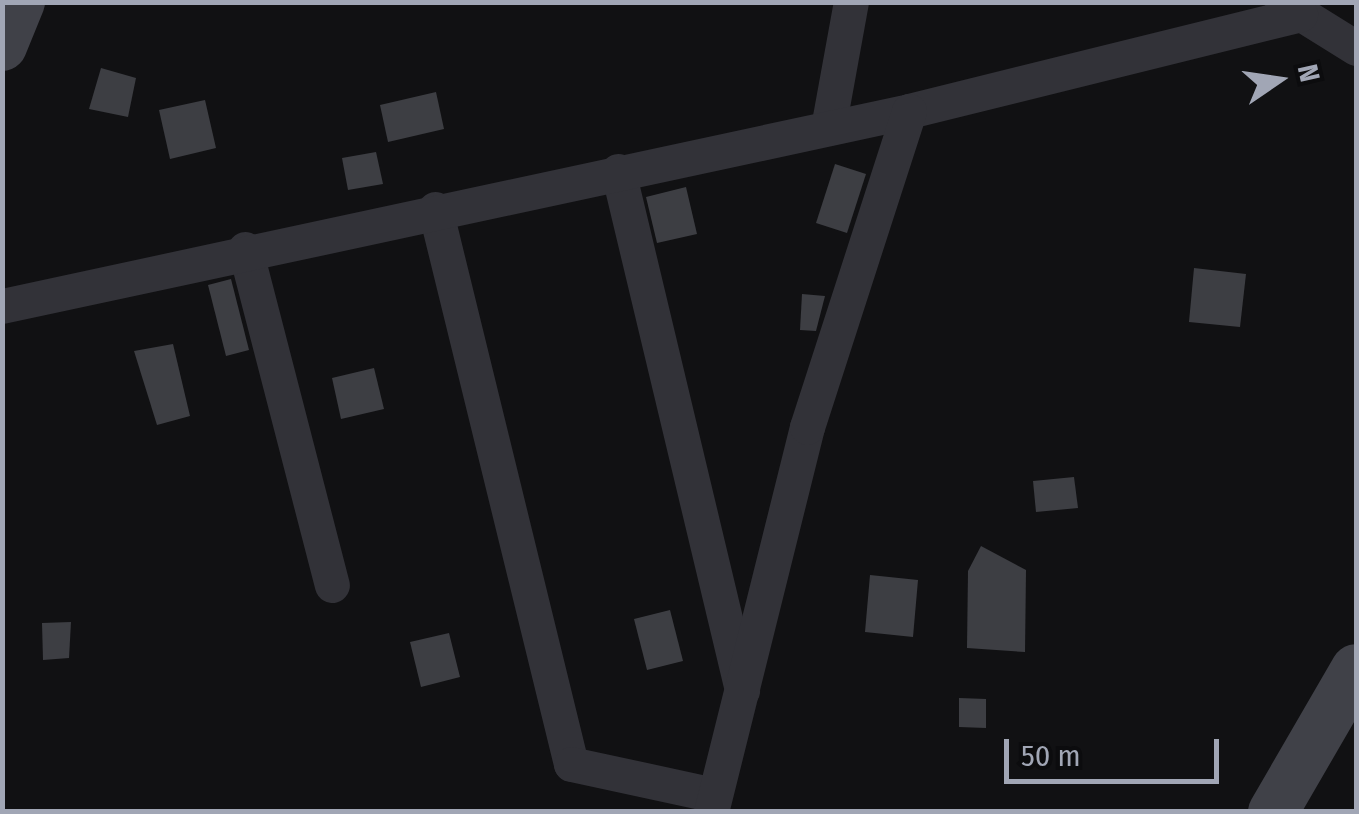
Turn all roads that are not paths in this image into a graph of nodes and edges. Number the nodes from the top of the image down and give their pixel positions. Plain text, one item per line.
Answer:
1 (20, 2) edge
2 (852, 2) edge
3 (1291, 8) edge
4 (2, 46) edge
5 (1356, 48) edge
6 (909, 111) junction
7 (828, 128) junction
8 (618, 171) junction
9 (434, 208) junction
10 (244, 249) junction
11 (2, 306) edge
12 (332, 585) dead end
13 (1356, 669) edge
14 (742, 691) junction
15 (711, 803) edge
16 (1272, 812) edge

1 - 4 street
2 - 7 street
3 - 5 street
3 - 6 street
6 - 7 street
6 - 14 street
7 - 8 street
8 - 9 street
8 - 14 street
9 - 10 street
9 - 15 street
10 - 11 street
10 - 12 street
13 - 16 street
14 - 15 street

